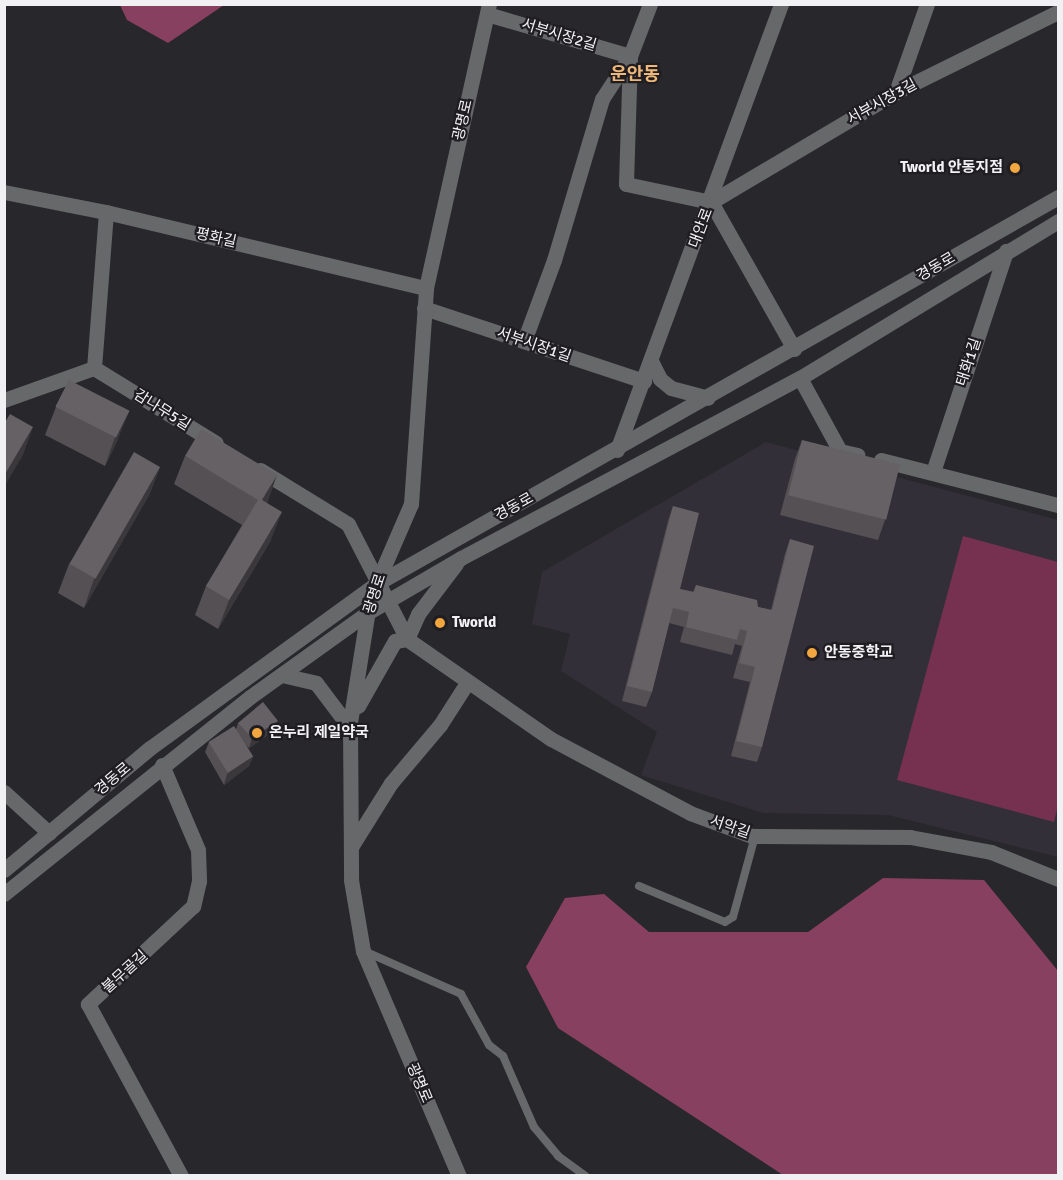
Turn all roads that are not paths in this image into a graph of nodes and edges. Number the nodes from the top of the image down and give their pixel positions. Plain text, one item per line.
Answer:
1 (650, 4) edge
2 (782, 4) edge
3 (927, 4) edge
4 (488, 9) edge
5 (1059, 12) edge
6 (630, 56) junction
7 (896, 92) junction
8 (4, 192) edge
9 (1059, 196) edge
10 (711, 202) junction
11 (106, 212) junction
12 (1059, 221) edge
13 (1006, 251) junction
14 (426, 288) junction
15 (424, 308) junction
16 (524, 341) junction
17 (794, 349) junction
18 (651, 361) junction
19 (94, 368) junction
20 (800, 378) junction
21 (644, 381) junction
22 (708, 398) junction
23 (4, 400) edge
24 (226, 449) edge
25 (617, 450) junction
26 (246, 462) edge
27 (933, 472) junction
28 (1059, 505) edge
29 (461, 558) junction
30 (376, 584) junction
31 (387, 600) junction
32 (367, 613) junction
33 (407, 639) junction
34 (282, 675) junction
35 (467, 683) junction
36 (350, 725) junction
37 (162, 765) junction
38 (4, 792) edge
39 (49, 834) junction
40 (754, 836) junction
41 (351, 847) junction
42 (4, 870) edge
43 (1059, 879) edge
44 (639, 886) dead end
45 (4, 894) edge
46 (363, 951) junction
47 (181, 1176) edge
48 (459, 1176) edge
49 (586, 1176) edge

1 - 6 street
2 - 10 street, 대안로
3 - 7 street
4 - 6 street, 서부시장2길
4 - 14 street, 광명로
5 - 7 street, 서부시장3길
6 - 10 street
6 - 16 street
7 - 10 street, 서부시장3길
8 - 11 street, 평화길
9 - 17 street, 경동로
10 - 17 street
10 - 18 street, 대안로
11 - 14 street, 평화길
11 - 19 street
12 - 13 street, 경동로
13 - 20 street, 경동로
13 - 27 street, 태화1길
14 - 15 street, 광명로
15 - 16 street, 서부시장1길
15 - 30 street, 광명로
16 - 21 street, 서부시장1길
17 - 22 street, 경동로
18 - 21 street, 대안로
18 - 22 street
19 - 23 street
19 - 24 street, 감나무5길
20 - 27 street
20 - 29 street, 경동로
21 - 25 street, 대안로
22 - 25 street, 경동로
25 - 30 street, 경동로
26 - 30 street
27 - 28 street
29 - 31 street, 경동로
29 - 33 street
30 - 31 street, 서악길
30 - 32 street, 광명로
30 - 39 street, 경동로
31 - 32 street, 경동로
31 - 33 street, 서악길
32 - 34 street, 경동로
32 - 36 street, 광명로
33 - 35 street, 서악길
33 - 36 street
34 - 36 street
34 - 37 street, 경동로
35 - 40 street, 서악길
35 - 41 street
36 - 41 street, 광명로
37 - 45 street, 경동로
37 - 47 street, 불무골길
38 - 39 street
39 - 42 street, 경동로
40 - 43 street, 서악길
40 - 44 lane
41 - 46 street, 광명로
46 - 48 street, 광명로
46 - 49 lane

